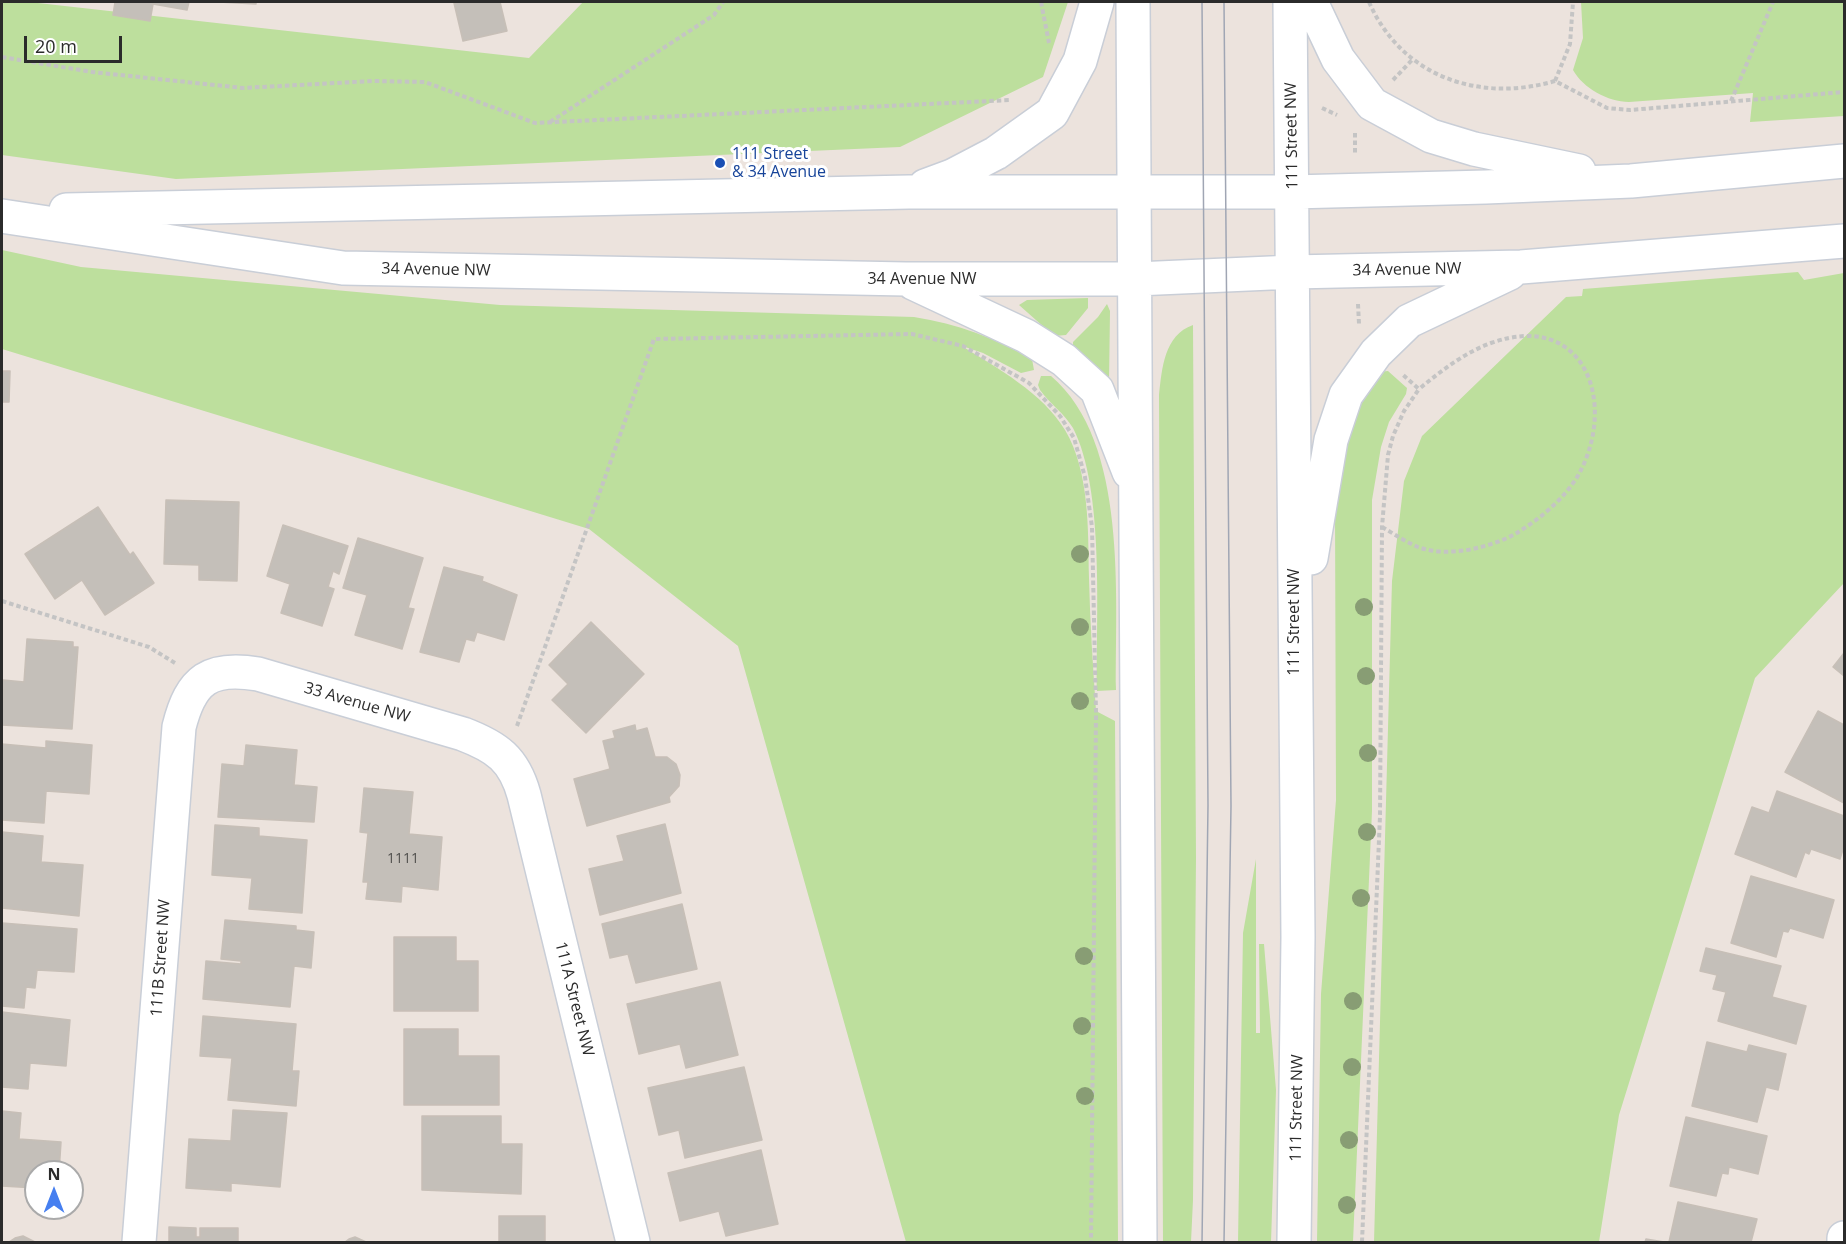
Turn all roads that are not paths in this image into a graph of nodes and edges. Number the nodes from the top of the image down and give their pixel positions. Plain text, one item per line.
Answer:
1 (1097, 2) edge
2 (1133, 2) edge
3 (1290, 2) edge
4 (1311, 2) edge
5 (1845, 161) edge
6 (1631, 181) junction
7 (909, 192) junction
8 (1292, 192) junction
9 (1135, 193) junction
10 (2, 214) edge
11 (1845, 241) edge
12 (1521, 267) junction
13 (1293, 272) junction
14 (906, 279) junction
15 (1136, 279) junction
16 (1136, 489) junction
17 (202, 679) joint
18 (1294, 700) junction
19 (506, 758) joint
20 (139, 1242) edge
21 (633, 1242) edge
22 (1140, 1242) edge
23 (1294, 1242) edge

1 - 7 main road
2 - 9 main road
3 - 8 main road, 111 Street NW
4 - 6 main road
5 - 6 main road, 34 Avenue NW
6 - 8 main road, 34 Avenue NW
7 - 9 main road, 34 Avenue NW
7 - 10 main road, 34 Avenue NW
8 - 9 main road, 34 Avenue NW
8 - 13 main road, 111 Street NW
9 - 15 main road
10 - 14 main road, 34 Avenue NW
11 - 12 main road, 34 Avenue NW
12 - 13 main road, 34 Avenue NW
12 - 18 main road
13 - 15 main road, 34 Avenue NW
13 - 18 main road, 111 Street NW
14 - 15 main road, 34 Avenue NW
14 - 16 main road
15 - 16 main road
16 - 22 main road
17 - 19 main road, 33 Avenue NW
17 - 20 main road, 111B Street NW
18 - 23 main road, 111 Street NW
19 - 21 main road, 111A Street NW

